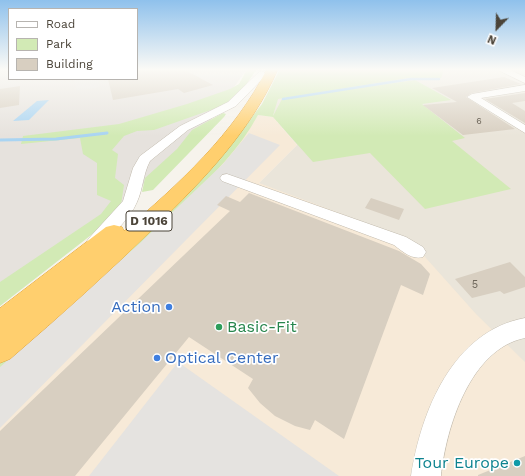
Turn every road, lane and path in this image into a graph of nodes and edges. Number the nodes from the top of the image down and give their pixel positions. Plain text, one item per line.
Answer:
1 (245, 91) edge
2 (251, 91) edge
3 (263, 91) edge
4 (504, 91) edge
5 (525, 130) edge
6 (227, 178) dead end
7 (417, 252) dead end
8 (56, 281) junction
9 (0, 325) edge
10 (525, 328) edge
11 (0, 349) edge
12 (426, 476) edge

1 - 8 street
2 - 8 highway, D 1016
3 - 11 highway, D 1016
4 - 5 street
6 - 7 street
8 - 9 highway, D 1016
10 - 12 street

